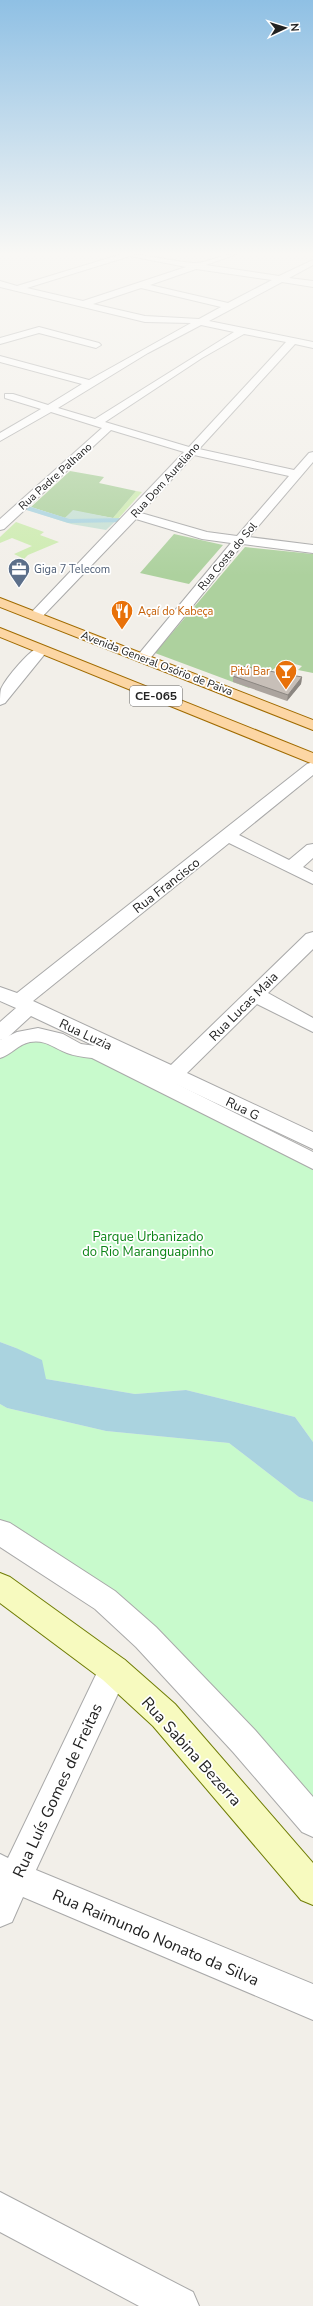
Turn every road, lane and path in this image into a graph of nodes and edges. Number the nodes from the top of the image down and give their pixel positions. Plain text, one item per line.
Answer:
1 (9, 362) edge
2 (131, 362) edge
3 (190, 362) edge
4 (274, 362) edge
5 (57, 376) junction
6 (43, 382) dead end
7 (92, 384) junction
8 (22, 390) dead end
9 (4, 398) edge
10 (48, 408) junction
11 (97, 422) junction
12 (110, 426) junction
13 (0, 438) edge
14 (191, 451) junction
15 (313, 455) edge
16 (295, 474) junction
17 (133, 514) junction
18 (0, 526) edge
19 (239, 541) junction
20 (313, 549) edge
21 (0, 602) edge
22 (36, 616) junction
23 (0, 632) edge
24 (41, 650) junction
25 (143, 658) junction
26 (0, 700) edge
27 (313, 724) edge
28 (313, 759) edge
29 (313, 767) edge
30 (228, 836) junction
31 (313, 849) edge
32 (291, 868) junction
33 (313, 879) edge
34 (313, 938) edge
35 (0, 993) edge
36 (254, 994) junction
37 (23, 1005) junction
38 (313, 1026) edge
39 (0, 1033) edge
40 (0, 1051) edge
41 (173, 1075) junction
42 (313, 1141) edge
43 (313, 1161) edge
44 (0, 1532) edge
45 (0, 1586) edge
46 (114, 1670) junction
47 (313, 1821) edge
48 (8, 1875) edge
49 (313, 1888) edge
50 (0, 1910) edge
51 (313, 2002) edge
52 (0, 2211) edge
53 (179, 2306) edge

1 - 5 street
2 - 7 street
3 - 11 street
4 - 14 street, Rua Dom Aureliano
5 - 6 street
5 - 7 street
7 - 10 street
8 - 9 street
9 - 10 street
10 - 11 street
10 - 13 street
11 - 12 street
12 - 14 street
12 - 18 street, Rua Padre Palhano
14 - 16 street
14 - 17 street, Rua Dom Aureliano
15 - 16 street, Rua Costa do Sol
16 - 19 street, Rua Costa do Sol
17 - 19 street
17 - 22 street, Rua Dom Aureliano
19 - 20 street
19 - 25 street, Rua Costa do Sol
21 - 22 main road, Avenida General Osório de Paiva / CE-065
22 - 25 main road, Avenida General Osório de Paiva / CE-065
23 - 24 main road, CE-065
24 - 26 street
24 - 28 main road, CE-065
25 - 27 main road, Avenida General Osório de Paiva / CE-065
29 - 30 street, Rua Francisco
30 - 32 street
30 - 37 street, Rua Francisco
31 - 32 street
32 - 33 street
34 - 36 street, Rua Lucas Maia
35 - 37 street, Rua Luzia
36 - 38 street
36 - 41 street, Rua Lucas Maia
37 - 39 street, Rua Francisco
37 - 41 street, Rua Luzia
40 - 43 street
41 - 42 street, Rua G
44 - 47 street
45 - 46 main road, Rua Sabina Bezerra
46 - 48 street, Rua Luís Gomes de Freitas
46 - 49 main road, Rua Sabina Bezerra
48 - 50 street, Rua Luís Gomes de Freitas
48 - 51 street, Rua Raimundo Nonato da Silva
52 - 53 street

